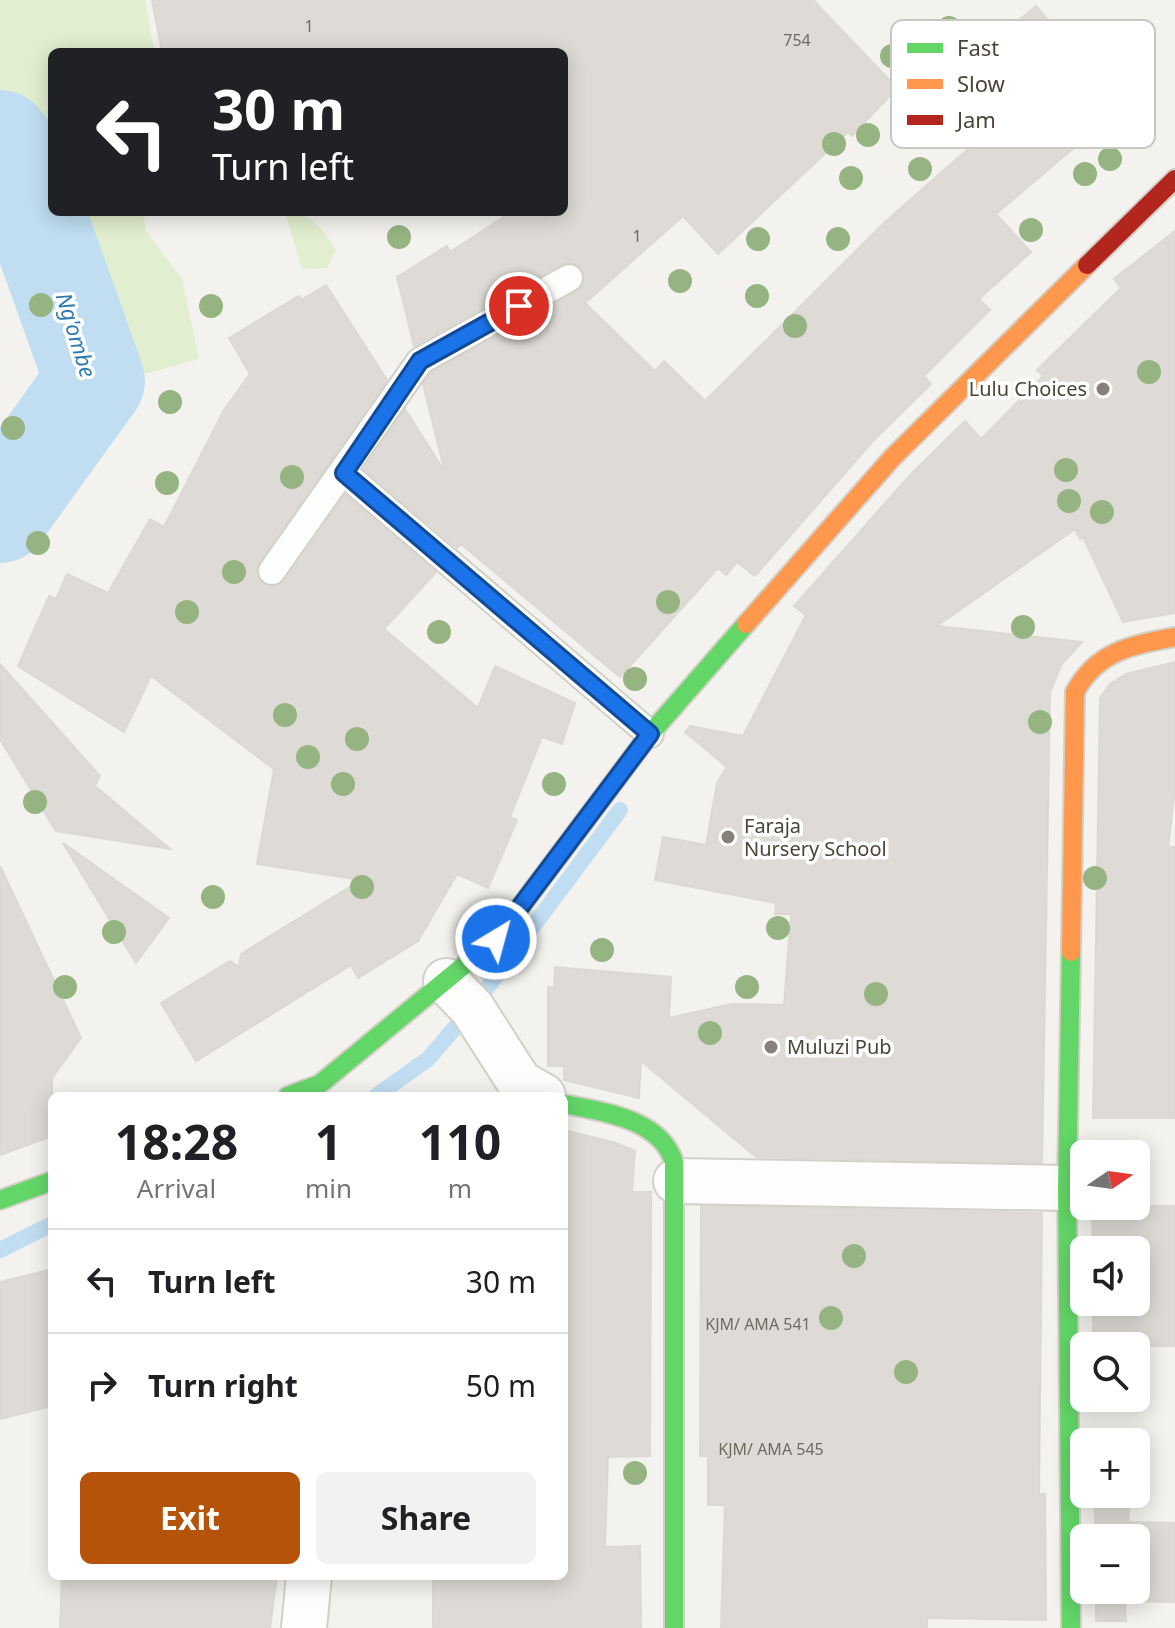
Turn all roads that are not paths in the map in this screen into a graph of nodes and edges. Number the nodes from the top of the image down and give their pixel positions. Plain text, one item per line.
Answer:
1 (1175, 179) edge
2 (569, 278) dead end
3 (344, 473) junction
4 (272, 571) dead end
5 (1175, 637) edge
6 (650, 734) junction
7 (446, 981) junction
8 (311, 1092) edge
9 (536, 1092) edge
10 (568, 1105) edge
11 (676, 1181) junction
12 (48, 1182) edge
13 (1067, 1188) junction
14 (0, 1200) edge
15 (309, 1580) edge
16 (304, 1628) edge
17 (674, 1628) edge
18 (1071, 1628) edge

1 - 6 street
2 - 3 lane
3 - 4 lane
3 - 6 lane
5 - 13 street
6 - 7 street
7 - 8 street
7 - 9 street
10 - 11 street
11 - 13 street
11 - 17 street
12 - 14 street
13 - 18 street
15 - 16 street

